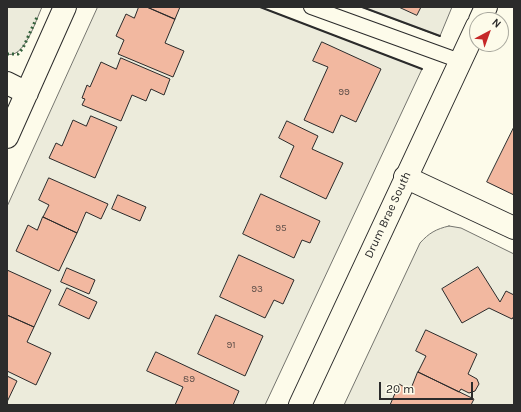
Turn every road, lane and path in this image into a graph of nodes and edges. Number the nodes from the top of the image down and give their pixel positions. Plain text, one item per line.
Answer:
1 (65, 7) edge
2 (311, 7) edge
3 (469, 42) edge
4 (460, 61) junction
5 (7, 83) edge
6 (27, 93) junction
7 (7, 137) edge
8 (406, 177) junction
9 (514, 228) edge
10 (300, 405) edge

1 - 6 main road
2 - 4 lane
3 - 4 main road, Drum Brae South
4 - 8 main road, Drum Brae South
5 - 6 main road
6 - 7 main road
8 - 9 main road
8 - 10 main road, Drum Brae South

